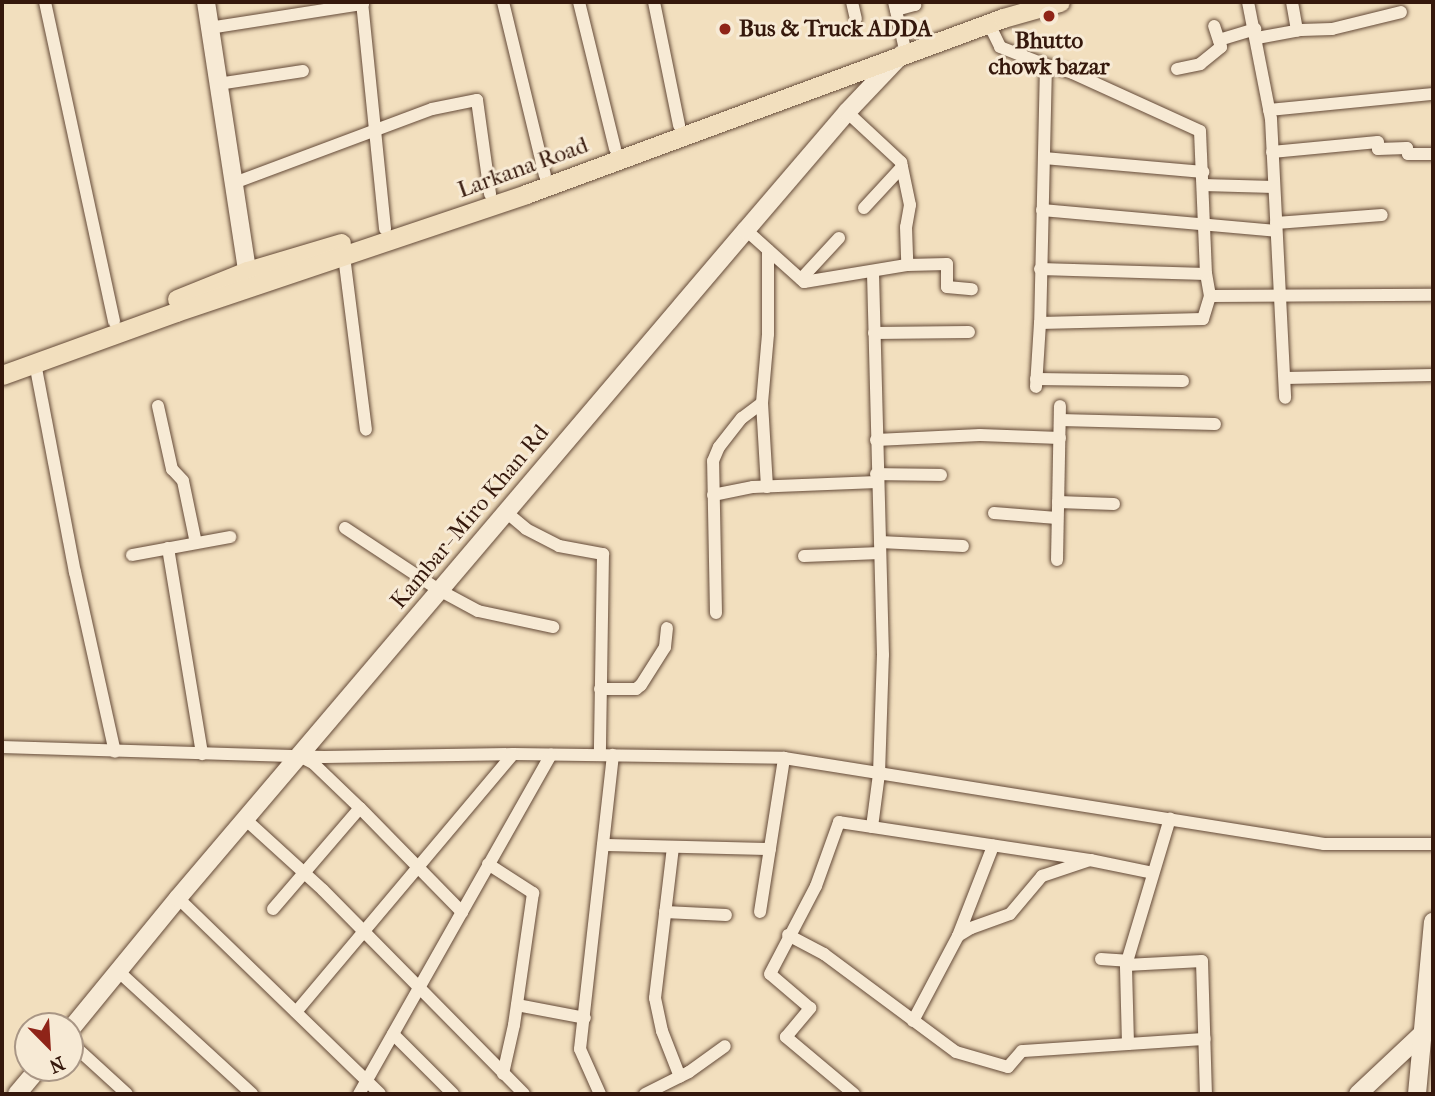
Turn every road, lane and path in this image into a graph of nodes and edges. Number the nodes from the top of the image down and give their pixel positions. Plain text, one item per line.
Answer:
1 (45, 2) edge
2 (206, 2) edge
3 (503, 2) edge
4 (579, 2) edge
5 (654, 2) edge
6 (852, 2) edge
7 (915, 2) edge
8 (1060, 2) edge
9 (1248, 2) edge
10 (1292, 2) edge
11 (363, 3) edge
12 (895, 6) edge
13 (1016, 6) edge
14 (1401, 12) dead end
15 (856, 19) dead end
16 (989, 24) junction
17 (1214, 26) dead end
18 (209, 28) junction
19 (1297, 31) junction
20 (1256, 33) junction
21 (1219, 40) junction
22 (906, 48) junction
23 (1046, 65) junction
24 (1177, 69) dead end
25 (303, 71) dead end
26 (218, 84) junction
27 (1433, 94) edge
28 (751, 105) junction
29 (1269, 110) junction
30 (847, 112) junction
31 (678, 125) junction
32 (375, 131) junction
33 (615, 149) junction
34 (1272, 152) junction
35 (1433, 154) edge
36 (1044, 158) junction
37 (902, 167) junction
38 (545, 175) junction
39 (1203, 179) junction
40 (234, 183) junction
41 (1274, 187) junction
42 (490, 194) junction
43 (864, 208) dead end
44 (1042, 210) junction
45 (1382, 215) dead end
46 (1204, 227) junction
47 (1276, 228) junction
48 (385, 229) junction
49 (746, 230) junction
50 (839, 238) dead end
51 (768, 250) junction
52 (344, 256) junction
53 (907, 265) junction
54 (1040, 269) junction
55 (873, 272) junction
56 (1206, 274) junction
57 (248, 279) junction
58 (801, 279) junction
59 (972, 289) dead end
60 (1433, 295) edge
61 (1210, 296) junction
62 (1279, 297) junction
63 (114, 322) junction
64 (1040, 323) junction
65 (969, 332) dead end
66 (874, 333) junction
67 (2, 362) edge
68 (35, 363) junction
69 (2, 375) edge
70 (1433, 375) edge
71 (1285, 378) junction
72 (1183, 381) dead end
73 (1285, 398) dead end
74 (762, 404) junction
75 (158, 406) dead end
76 (1060, 406) dead end
77 (1060, 420) junction
78 (1215, 424) dead end
79 (366, 430) dead end
80 (1060, 438) junction
81 (876, 440) junction
82 (941, 475) dead end
83 (876, 478) junction
84 (767, 487) junction
85 (713, 495) junction
86 (1058, 502) junction
87 (1114, 503) dead end
88 (506, 512) junction
89 (994, 513) dead end
90 (1057, 518) junction
91 (345, 528) dead end
92 (230, 537) dead end
93 (196, 543) junction
94 (963, 546) dead end
95 (168, 548) junction
96 (880, 548) junction
97 (132, 555) dead end
98 (804, 555) dead end
99 (1057, 560) dead end
100 (439, 590) junction
101 (716, 613) dead end
102 (553, 627) dead end
103 (667, 628) dead end
104 (600, 689) junction
105 (2, 747) edge
106 (115, 752) junction
107 (202, 754) junction
108 (513, 754) junction
109 (551, 755) junction
110 (606, 755) junction
111 (300, 757) junction
112 (784, 758) junction
113 (879, 774) junction
114 (360, 808) junction
115 (1170, 818) junction
116 (245, 819) junction
117 (872, 827) junction
118 (1433, 844) edge
119 (603, 845) junction
120 (993, 846) junction
121 (673, 847) junction
122 (770, 849) junction
123 (1090, 860) junction
124 (488, 864) junction
125 (418, 868) junction
126 (1153, 873) junction
127 (304, 874) junction
128 (178, 898) junction
129 (273, 909) dead end
130 (462, 912) junction
131 (665, 912) junction
132 (760, 912) dead end
133 (726, 915) dead end
134 (1433, 922) edge
135 (363, 933) junction
136 (788, 935) junction
137 (958, 936) junction
138 (1101, 959) dead end
139 (1127, 963) junction
140 (118, 971) junction
141 (419, 987) junction
142 (517, 1005) junction
143 (296, 1012) junction
144 (84, 1013) edge
145 (585, 1018) junction
146 (913, 1021) junction
147 (393, 1034) junction
148 (1422, 1034) junction
149 (1205, 1039) junction
150 (1128, 1044) junction
151 (725, 1045) dead end
152 (84, 1055) edge
153 (503, 1074) junction
154 (680, 1077) junction
155 (366, 1082) junction
156 (127, 1094) edge
157 (252, 1094) edge
158 (359, 1094) edge
159 (380, 1094) edge
160 (453, 1094) edge
161 (524, 1094) edge
162 (600, 1094) edge
163 (645, 1094) edge
164 (854, 1094) edge
165 (1206, 1094) edge
166 (1358, 1094) edge
167 (1417, 1094) edge

1 - 63 street
2 - 18 main road
3 - 38 street
4 - 33 street
5 - 31 street
6 - 15 street
7 - 12 street
8 - 13 main road, Larkana Road
9 - 20 street
10 - 19 street
11 - 18 street
11 - 32 street
12 - 22 street
13 - 16 main road, Larkana Road
13 - 22 main road, Larkana Road
14 - 19 street
16 - 22 main road, Larkana Road
16 - 23 street
17 - 21 street
18 - 26 main road
19 - 20 street
20 - 21 street
20 - 29 street
21 - 24 street
22 - 28 main road, Larkana Road
22 - 30 main road, Kambar- Miro Khan Rd
23 - 36 street
23 - 39 street
25 - 26 street
26 - 40 main road
27 - 29 street
28 - 31 main road, Larkana Road
28 - 52 main road, Larkana Road
29 - 34 street
30 - 37 street
30 - 49 main road, Kambar- Miro Khan Rd
31 - 33 main road, Larkana Road
32 - 40 street
32 - 42 street
32 - 48 street
33 - 38 main road, Larkana Road
34 - 35 street
34 - 41 street
36 - 39 street
36 - 44 street
37 - 43 street
37 - 53 street
38 - 42 main road, Larkana Road
39 - 41 street
39 - 46 street
40 - 57 main road
41 - 47 street
42 - 48 main road, Larkana Road
44 - 46 street
44 - 54 street
45 - 47 street
46 - 47 street
46 - 56 street
47 - 62 street
48 - 57 main road, Larkana Road
49 - 51 street
49 - 88 main road, Kambar- Miro Khan Rd
50 - 58 street
51 - 58 street
51 - 74 street
52 - 57 main road, Larkana Road
52 - 79 street
53 - 55 street
53 - 59 street
54 - 56 street
54 - 64 street
55 - 58 street
55 - 66 street
56 - 61 street
57 - 63 main road, Larkana Road
57 - 68 main road, Larkana Road
60 - 62 street
61 - 62 street
61 - 64 street
62 - 71 street
63 - 67 main road, Larkana Road
64 - 72 street
65 - 66 street
66 - 81 street
68 - 69 main road, Larkana Road
68 - 106 street
70 - 71 street
71 - 73 street
74 - 84 street
74 - 85 street
75 - 93 street
76 - 77 street
77 - 78 street
77 - 80 street
80 - 81 street
80 - 86 street
81 - 83 street
82 - 83 street
83 - 84 street
83 - 96 street
84 - 85 street
85 - 101 street
86 - 87 street
86 - 90 street
88 - 100 main road, Kambar- Miro Khan Rd
88 - 104 street
89 - 90 street
90 - 99 street
91 - 100 street
92 - 93 street
93 - 95 street
94 - 96 street
95 - 97 street
95 - 107 street
96 - 98 street
96 - 113 street
100 - 102 street
100 - 111 main road, Kambar- Miro Khan Rd
103 - 104 street
104 - 110 street
105 - 106 street
106 - 107 street
107 - 111 street
108 - 109 street
108 - 111 street
108 - 125 street
109 - 110 street
109 - 124 street
110 - 112 street
110 - 119 street
111 - 114 street
111 - 116 main road, Kambar- Miro Khan Rd
112 - 113 street
112 - 122 street
113 - 115 street
113 - 117 street
114 - 125 street
114 - 127 street
115 - 118 street
115 - 126 street
116 - 127 street
116 - 128 main road, Kambar- Miro Khan Rd
117 - 120 street
117 - 136 street
119 - 121 street
119 - 145 street
120 - 123 street
120 - 137 street
121 - 122 street
121 - 131 street
122 - 132 street
123 - 126 street
123 - 137 street
124 - 130 street
124 - 142 street
125 - 130 street
125 - 135 street
126 - 139 street
127 - 129 street
127 - 135 street
128 - 140 main road, Kambar- Miro Khan Rd
128 - 143 street
130 - 141 street
131 - 133 street
131 - 154 street
134 - 148 main road
135 - 141 street
135 - 143 street
136 - 146 street
136 - 164 street
137 - 146 street
138 - 139 street
139 - 149 street
139 - 150 street
140 - 144 main road, Kambar- Miro Khan Rd
140 - 157 street
141 - 147 street
141 - 153 street
142 - 145 street
142 - 153 street
143 - 155 street
145 - 162 street
146 - 150 street
147 - 155 street
147 - 160 street
148 - 166 main road
148 - 167 main road
149 - 150 street
149 - 165 street
151 - 154 street
152 - 156 street
153 - 161 street
154 - 163 street
155 - 158 street
155 - 159 street

